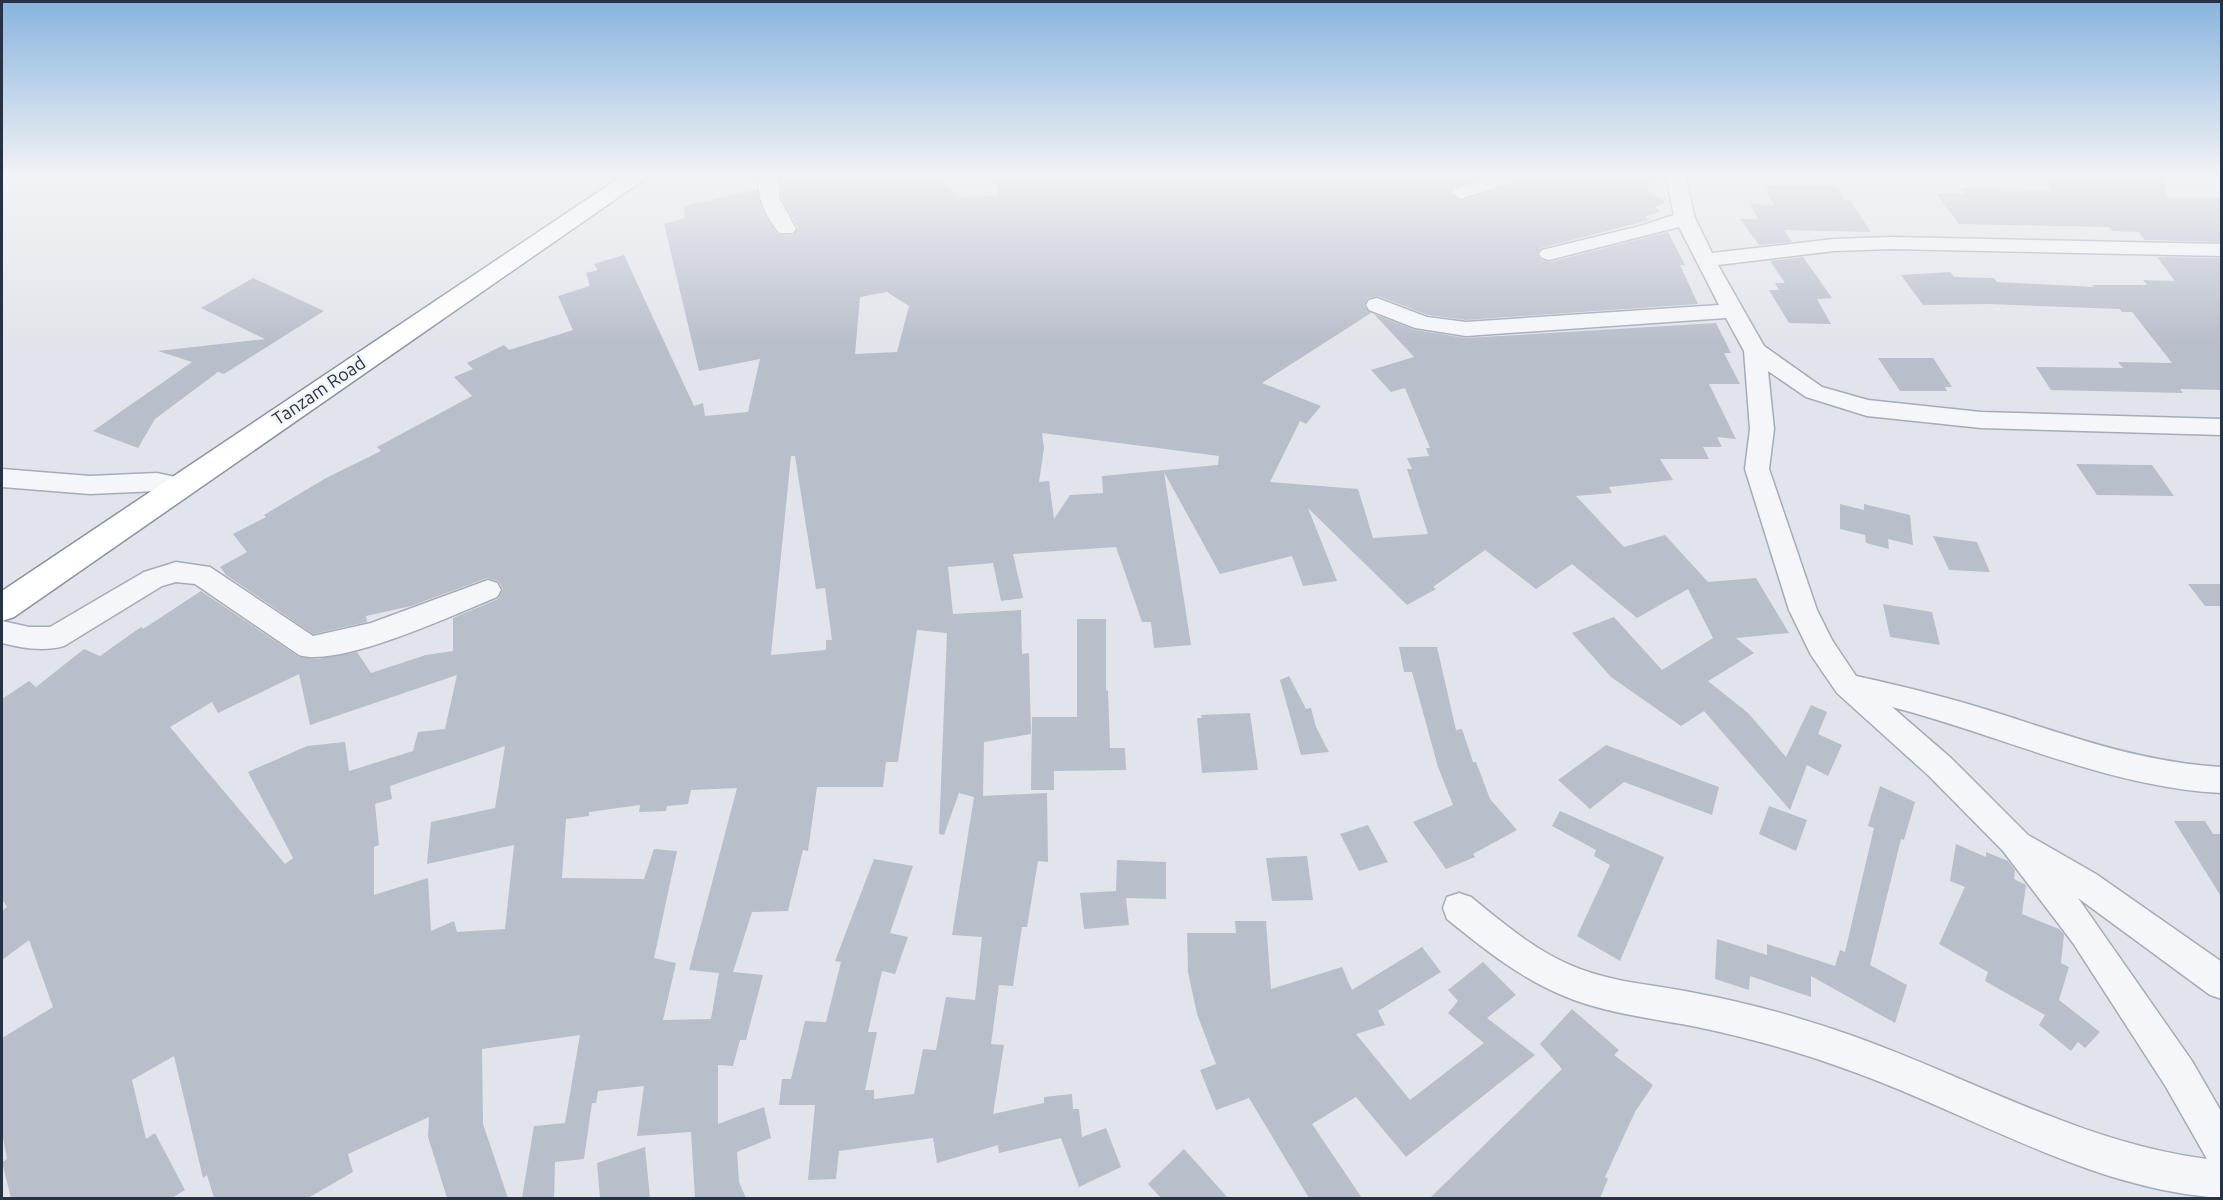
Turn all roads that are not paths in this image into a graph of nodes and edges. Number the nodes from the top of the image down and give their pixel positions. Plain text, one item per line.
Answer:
1 (555, 232) edge
2 (1642, 232) edge
3 (1692, 232) edge
4 (2222, 250) edge
5 (1549, 254) dead end
6 (1705, 260) junction
7 (1377, 305) dead end
8 (1733, 311) junction
9 (1755, 351) junction
10 (2222, 426) edge
11 (2, 478) edge
12 (180, 486) junction
13 (488, 590) dead end
14 (2, 608) edge
15 (2, 632) edge
16 (1847, 685) junction
17 (2222, 780) edge
18 (2014, 841) junction
19 (1459, 908) dead end
20 (2222, 983) edge
21 (2222, 1149) edge
22 (2222, 1180) edge

1 - 12 highway, Tanzam Road
2 - 5 street
3 - 6 street
4 - 6 street
6 - 8 street
7 - 8 street
8 - 9 street
9 - 10 street
9 - 16 street
11 - 12 street
12 - 14 highway, Tanzam Road
13 - 15 street
16 - 17 street
16 - 18 street
18 - 20 street
18 - 21 street
19 - 22 street

